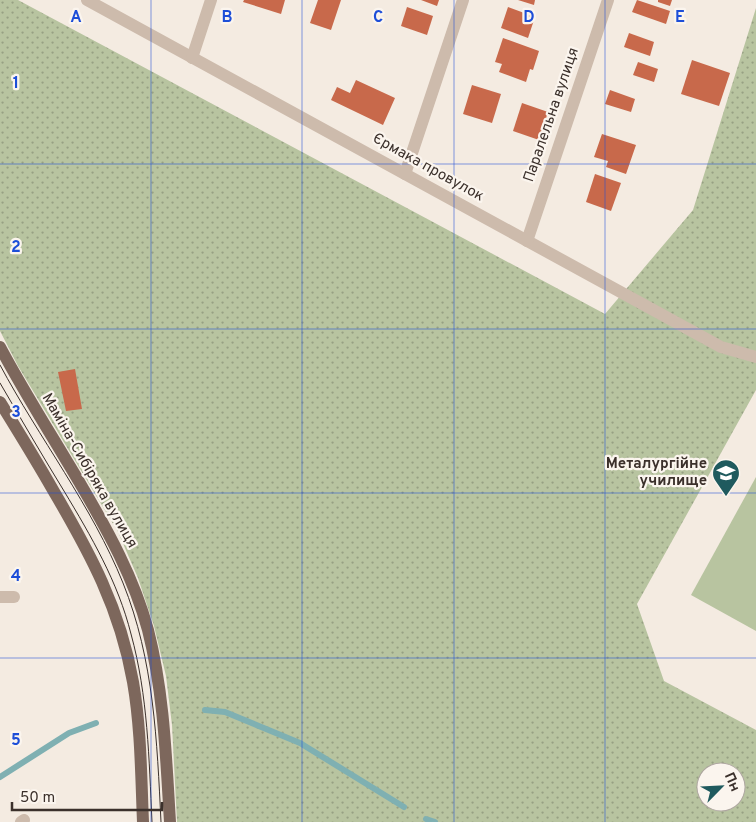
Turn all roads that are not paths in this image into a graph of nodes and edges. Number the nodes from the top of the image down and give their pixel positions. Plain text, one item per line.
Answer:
1 (87, 0) edge
2 (211, 0) edge
3 (463, 0) edge
4 (608, 0) edge
5 (192, 58) junction
6 (405, 174) junction
7 (527, 241) junction
8 (0, 347) edge
9 (756, 357) edge
10 (0, 402) edge
11 (0, 597) edge
12 (14, 597) dead end
13 (144, 822) edge
14 (170, 822) edge

1 - 5 street, Єрмака провулок
2 - 5 street
3 - 6 street
4 - 7 street, Паралельна вулиця
5 - 6 street, Єрмака провулок
6 - 7 street, Єрмака провулок
7 - 9 street, Єрмака провулок
8 - 14 main road, Маміна-Сибіряка вулиця
10 - 13 main road
11 - 12 street

